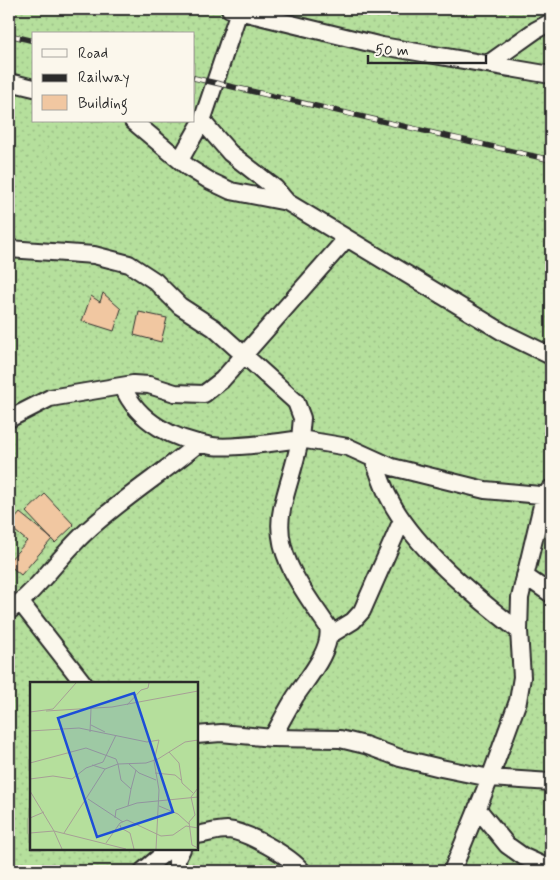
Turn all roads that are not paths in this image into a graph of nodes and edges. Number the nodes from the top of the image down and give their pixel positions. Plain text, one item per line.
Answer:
1 (234, 10) edge
2 (551, 22) edge
3 (488, 64) junction
4 (551, 74) edge
5 (9, 82) edge
6 (32, 88) edge
7 (202, 121) junction
8 (134, 122) edge
9 (180, 160) junction
10 (287, 202) junction
11 (346, 239) junction
12 (9, 249) edge
13 (245, 354) junction
14 (551, 356) edge
15 (123, 387) junction
16 (9, 418) edge
17 (300, 439) junction
18 (199, 443) junction
19 (374, 460) junction
20 (549, 493) edge
21 (402, 520) junction
22 (525, 576) junction
23 (551, 594) edge
24 (15, 607) edge
25 (519, 631) junction
26 (330, 635) junction
27 (82, 682) edge
28 (198, 735) edge
29 (272, 738) junction
30 (490, 778) junction
31 (551, 782) edge
32 (477, 808) junction
33 (200, 831) edge
34 (168, 850) edge
35 (182, 850) edge
36 (551, 869) edge
37 (143, 871) edge
38 (177, 871) edge
39 (302, 871) edge
40 (452, 871) edge

1 - 3 street
1 - 7 street
2 - 3 street
3 - 4 street
5 - 6 street
7 - 9 street
7 - 10 street
8 - 9 street
9 - 10 street
10 - 11 street
11 - 13 street
11 - 14 street
12 - 13 street
13 - 15 street
13 - 17 street
15 - 16 street
15 - 18 street
17 - 18 street
17 - 19 street
17 - 26 street
18 - 24 street
19 - 20 street
19 - 21 street
20 - 22 street
21 - 25 street
21 - 26 street
22 - 23 street
22 - 25 street
24 - 27 street
25 - 30 street
26 - 29 street
28 - 29 street
29 - 30 street
30 - 31 street
30 - 32 street
32 - 36 street
32 - 40 street
33 - 39 street
34 - 37 street
35 - 38 street

